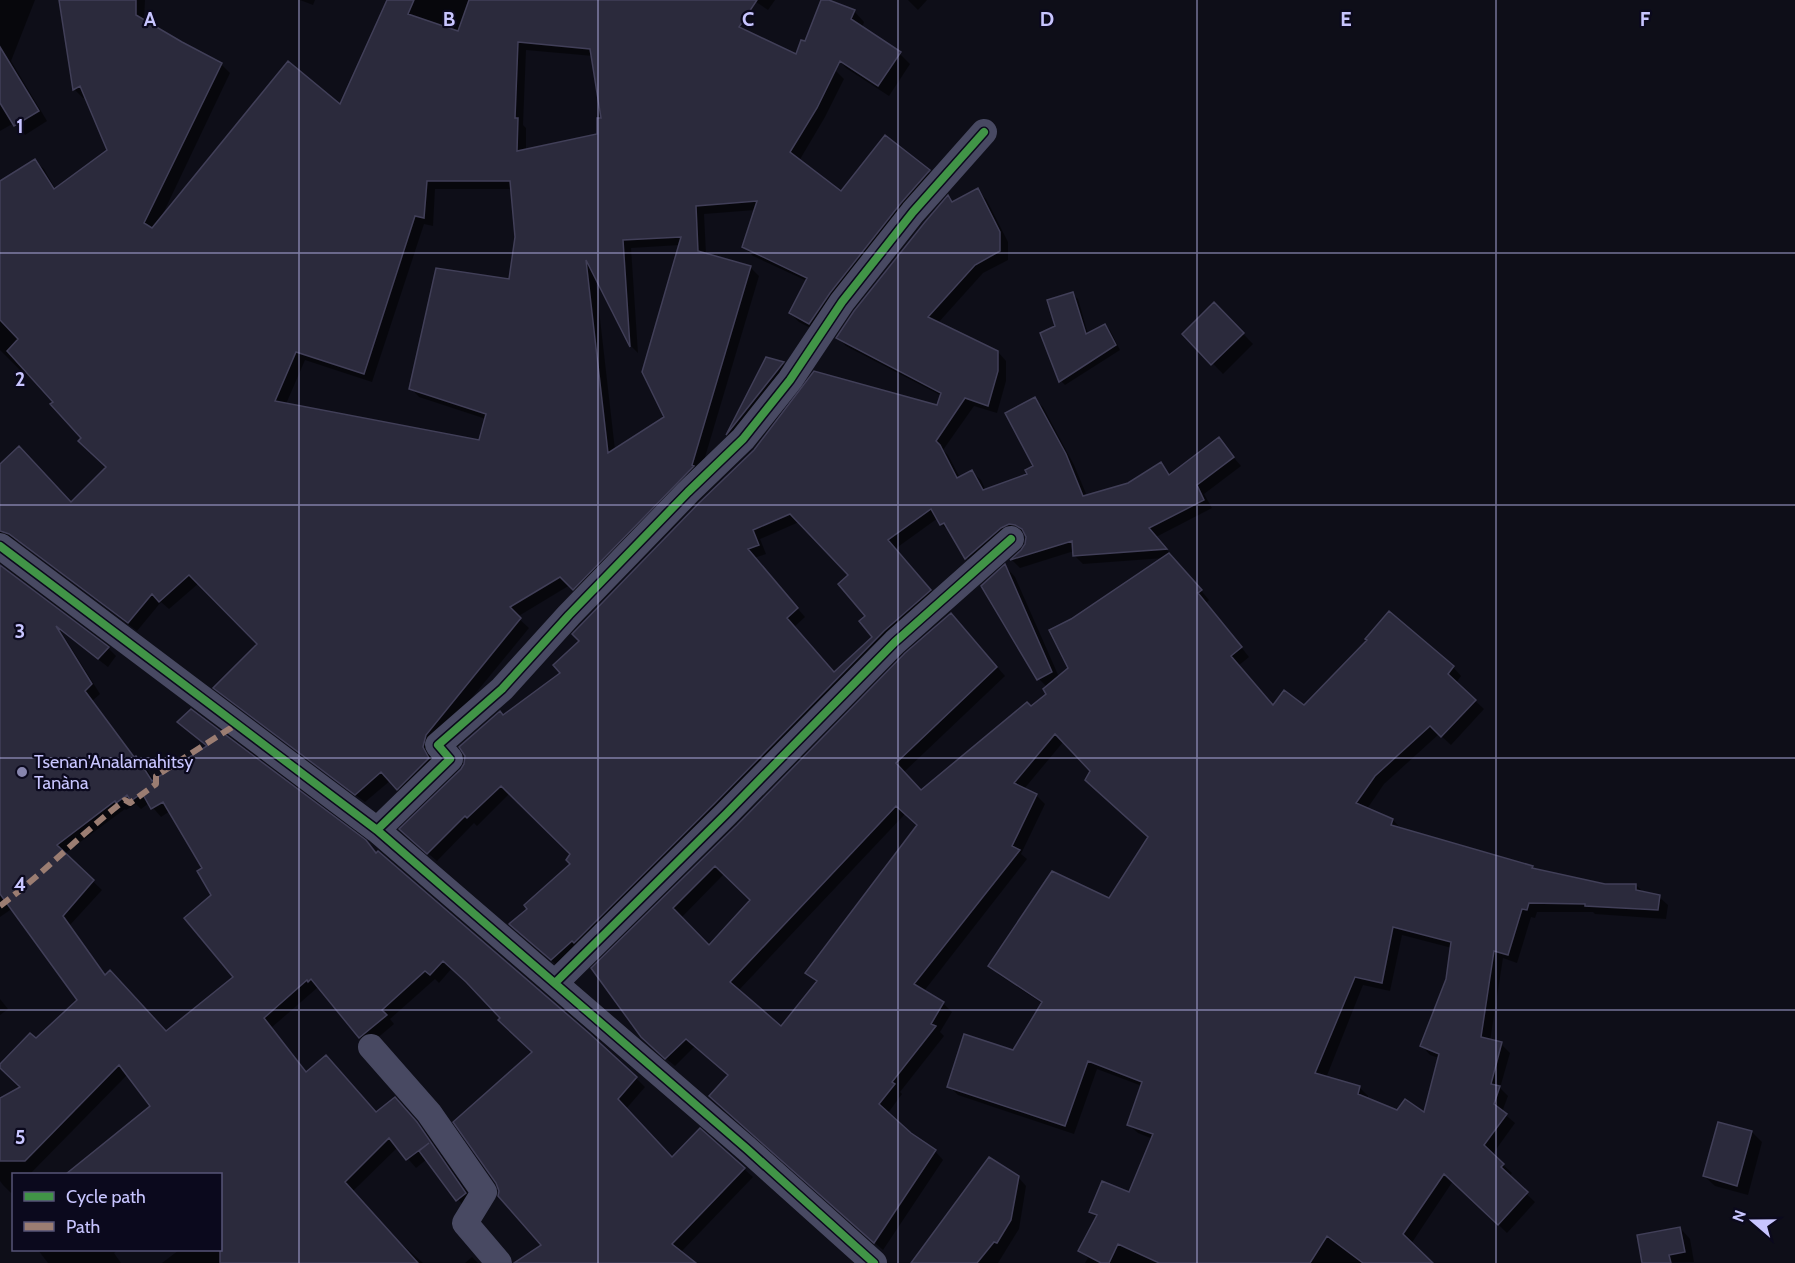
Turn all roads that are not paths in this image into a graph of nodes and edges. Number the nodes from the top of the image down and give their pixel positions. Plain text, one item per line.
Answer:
1 (984, 132) dead end
2 (1011, 539) dead end
3 (0, 546) edge
4 (377, 830) junction
5 (555, 982) junction
6 (371, 1047) dead end
7 (499, 1263) edge
8 (874, 1263) edge

1 - 4 street
2 - 5 street
3 - 4 street
4 - 5 street
5 - 8 street
6 - 7 street

